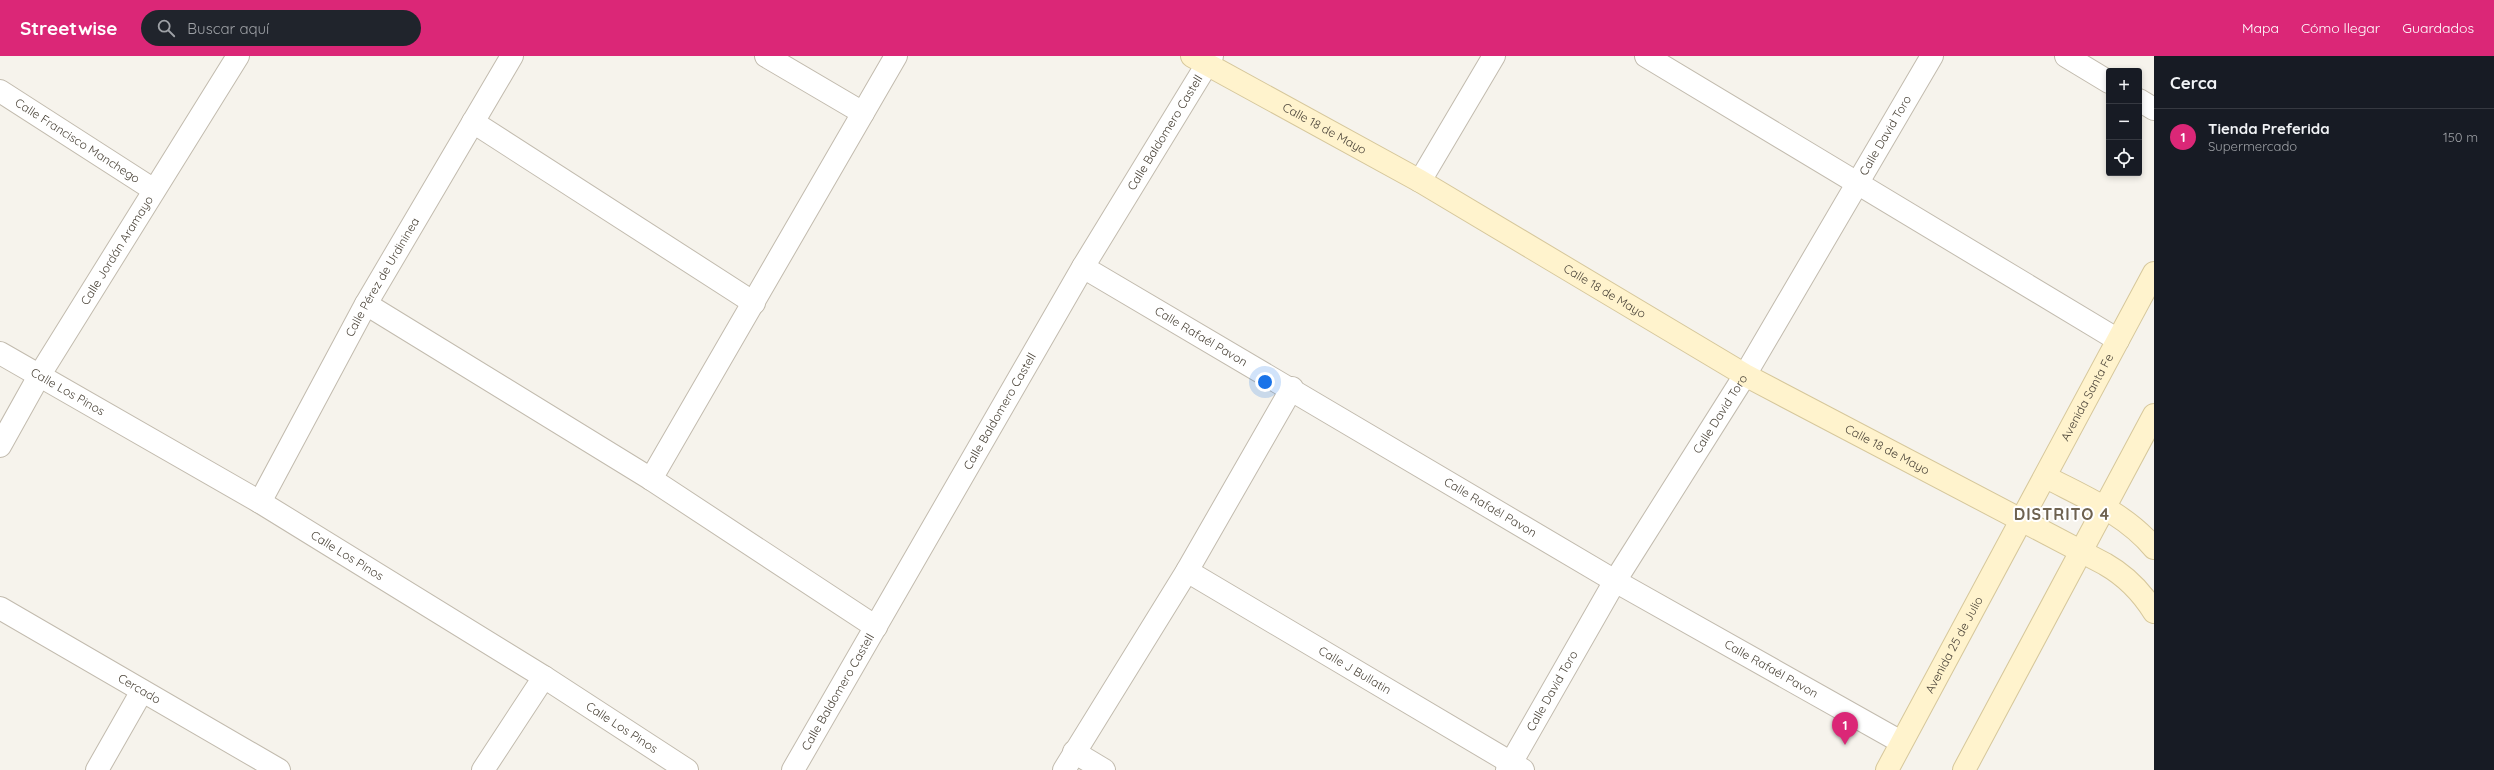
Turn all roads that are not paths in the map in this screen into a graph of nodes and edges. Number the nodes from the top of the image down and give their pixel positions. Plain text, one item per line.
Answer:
1 (238, 56) edge
2 (512, 56) edge
3 (766, 56) edge
4 (896, 56) edge
5 (1494, 56) edge
6 (1646, 56) edge
7 (1932, 56) edge
8 (2066, 56) edge
9 (1204, 59) edge
10 (2106, 80) edge
11 (0, 92) edge
12 (2142, 102) edge
13 (2154, 109) edge
14 (864, 113) junction
15 (473, 122) junction
16 (1420, 181) junction
17 (1858, 184) junction
18 (154, 190) junction
19 (1084, 267) junction
20 (2154, 273) edge
21 (754, 303) junction
22 (366, 304) junction
23 (2118, 340) junction
24 (0, 353) edge
25 (1744, 375) junction
26 (39, 376) junction
27 (1292, 388) junction
28 (2154, 415) edge
29 (0, 446) edge
30 (2046, 477) junction
31 (651, 478) junction
32 (260, 502) junction
33 (2104, 508) junction
34 (2021, 520) junction
35 (2154, 548) edge
36 (2082, 551) junction
37 (1187, 571) junction
38 (1615, 581) junction
39 (0, 608) edge
40 (2154, 612) edge
41 (876, 626) junction
42 (544, 677) junction
43 (142, 691) junction
44 (1901, 742) junction
45 (1069, 761) edge
46 (1514, 768) edge
47 (97, 770) edge
48 (279, 770) edge
49 (483, 770) edge
50 (687, 770) edge
51 (793, 770) edge
52 (1104, 770) edge
53 (1887, 770) edge
54 (1964, 770) edge

1 - 18 street, Calle Jordán Aramayo
2 - 15 street, Calle Pérez de Urdininea
3 - 14 street
4 - 14 street
5 - 16 street
6 - 17 street
7 - 17 street, Calle David Toro
8 - 10 street
9 - 16 street, Calle 18 de Mayo
9 - 19 street, Calle Baldomero Castell
11 - 18 street, Calle Francisco Manchego
12 - 13 street
14 - 21 street
15 - 21 street
15 - 22 street, Calle Pérez de Urdininea
16 - 25 street, Calle 18 de Mayo
17 - 23 street
17 - 25 street, Calle David Toro
18 - 26 street, Calle Jordán Aramayo
19 - 27 street, Calle Rafaél Pavon
19 - 41 street, Calle Baldomero Castell
20 - 23 street, Avenida Santa Fe
21 - 31 street
22 - 31 street
22 - 32 street, Calle Pérez de Urdininea
23 - 30 street, Avenida Santa Fe
24 - 26 street, Calle Los Pinos
25 - 34 street, Calle 18 de Mayo
25 - 38 street, Calle David Toro
26 - 29 street, Calle Jordán Aramayo
26 - 32 street, Calle Los Pinos
27 - 37 street
27 - 38 street, Calle Rafaél Pavon
28 - 33 street
30 - 33 street
30 - 34 street, Avenida Santa Fe
31 - 41 street
32 - 42 street, Calle Los Pinos
33 - 35 street
33 - 36 street
34 - 36 street, Calle 18 de Mayo
34 - 44 street, Avenida 25 de Julio
36 - 40 street, Calle 18 de Mayo
36 - 54 street
37 - 45 street
37 - 46 street, Calle J Bullatin
38 - 44 street, Calle Rafaél Pavon
38 - 46 street, Calle David Toro
39 - 43 street, Cercado
41 - 51 street, Calle Baldomero Castell
42 - 49 street
42 - 50 street, Calle Los Pinos
43 - 47 street
43 - 48 street, Cercado
44 - 53 street, Avenida 25 de Julio
45 - 52 street

